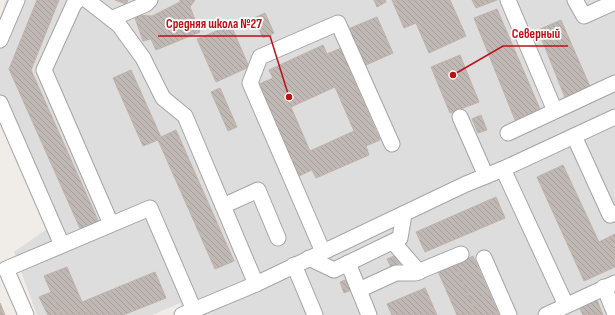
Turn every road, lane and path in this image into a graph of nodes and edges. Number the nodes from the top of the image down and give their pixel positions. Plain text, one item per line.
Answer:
1 (17, 0) edge
2 (78, 0) edge
3 (87, 0) edge
4 (150, 0) edge
5 (575, 0) edge
6 (509, 1) edge
7 (615, 2) edge
8 (110, 19) junction
9 (0, 40) edge
10 (615, 83) edge
11 (0, 103) edge
12 (556, 111) junction
13 (460, 117) dead end
14 (615, 117) edge
15 (508, 133) dead end
16 (574, 136) junction
17 (392, 144) dead end
18 (503, 169) junction
19 (486, 176) junction
20 (223, 206) junction
21 (615, 213) edge
22 (404, 214) junction
23 (111, 224) junction
24 (278, 238) dead end
25 (393, 242) junction
26 (62, 245) junction
27 (323, 252) junction
28 (461, 254) dead end
29 (309, 258) junction
30 (484, 258) dead end
31 (348, 263) junction
32 (294, 266) junction
33 (419, 272) junction
34 (256, 284) junction
35 (609, 285) edge
36 (359, 290) junction
37 (556, 311) edge
38 (188, 313) edge
39 (615, 314) edge
40 (26, 315) edge
41 (315, 315) edge
42 (369, 315) edge
43 (508, 315) edge

1 - 9 street
2 - 23 street
3 - 8 street
4 - 8 street
5 - 7 street
6 - 12 street
8 - 20 street
10 - 12 street
11 - 26 street
12 - 15 street
13 - 19 street
14 - 16 street
16 - 18 street
16 - 21 street
17 - 27 street
18 - 19 street
18 - 37 street
19 - 22 street
20 - 24 street
20 - 34 street
22 - 25 street
22 - 27 street
23 - 26 street
23 - 38 street
25 - 31 street
25 - 33 street
26 - 40 street
27 - 29 street
28 - 33 street
29 - 31 street
29 - 32 street
30 - 43 street
31 - 36 street
32 - 34 street
32 - 41 street
33 - 36 street
34 - 38 street
35 - 37 street
35 - 39 street
36 - 42 street

